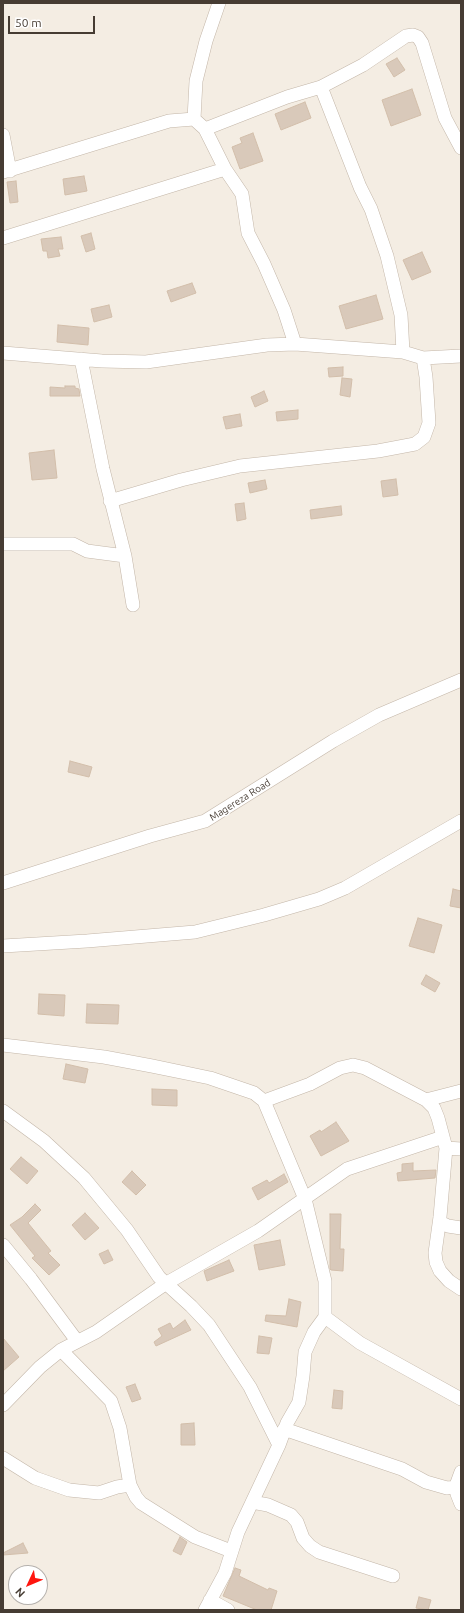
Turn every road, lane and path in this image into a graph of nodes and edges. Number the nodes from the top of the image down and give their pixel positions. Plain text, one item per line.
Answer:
1 (220, 3) edge
2 (320, 87) junction
3 (194, 119) junction
4 (205, 129) junction
5 (3, 135) edge
6 (461, 148) edge
7 (225, 169) junction
8 (6, 172) edge
9 (3, 238) edge
10 (295, 344) junction
11 (3, 352) edge
12 (403, 352) junction
13 (461, 356) edge
14 (423, 358) junction
15 (81, 359) junction
16 (110, 501) junction
17 (3, 544) edge
18 (125, 556) junction
19 (132, 605) dead end
20 (461, 680) edge
21 (461, 821) edge
22 (3, 883) edge
23 (3, 946) edge
24 (3, 1045) edge
25 (461, 1091) edge
26 (426, 1100) junction
27 (264, 1101) junction
28 (3, 1111) edge
29 (444, 1143) junction
30 (461, 1149) edge
31 (304, 1198) junction
32 (440, 1222) junction
33 (461, 1228) edge
34 (3, 1245) edge
35 (166, 1284) junction
36 (461, 1289) edge
37 (325, 1317) junction
38 (77, 1341) junction
39 (61, 1350) junction
40 (461, 1400) edge
41 (3, 1404) edge
42 (284, 1429) junction
43 (279, 1445) junction
44 (3, 1458) edge
45 (461, 1472) edge
46 (130, 1485) junction
47 (457, 1487) junction
48 (252, 1502) junction
49 (461, 1504) edge
50 (231, 1551) junction
51 (393, 1576) dead end
52 (208, 1605) edge
53 (228, 1610) edge

1 - 3 street
2 - 4 street
2 - 6 street
2 - 12 street
3 - 4 street
3 - 8 street
4 - 7 street
5 - 8 street
7 - 9 street
7 - 10 street
10 - 12 street
10 - 15 street
11 - 15 street
12 - 14 street
13 - 14 street
14 - 16 street
15 - 16 street
16 - 18 street
17 - 18 street
18 - 19 street
20 - 22 street, Magereza Road
21 - 23 street
24 - 27 street
25 - 26 street
26 - 27 street
26 - 29 street
27 - 31 street
28 - 35 street
29 - 30 street
29 - 31 street
29 - 32 street
31 - 35 street
31 - 37 street
32 - 33 street
32 - 36 street
34 - 38 street
35 - 38 street
35 - 43 street
37 - 40 street
37 - 42 street
38 - 39 street
39 - 41 street
39 - 46 street
42 - 43 street
42 - 47 street
43 - 48 street
44 - 46 street
45 - 47 street
46 - 50 street
47 - 49 street
48 - 50 street
48 - 51 street
50 - 52 street
52 - 53 street

